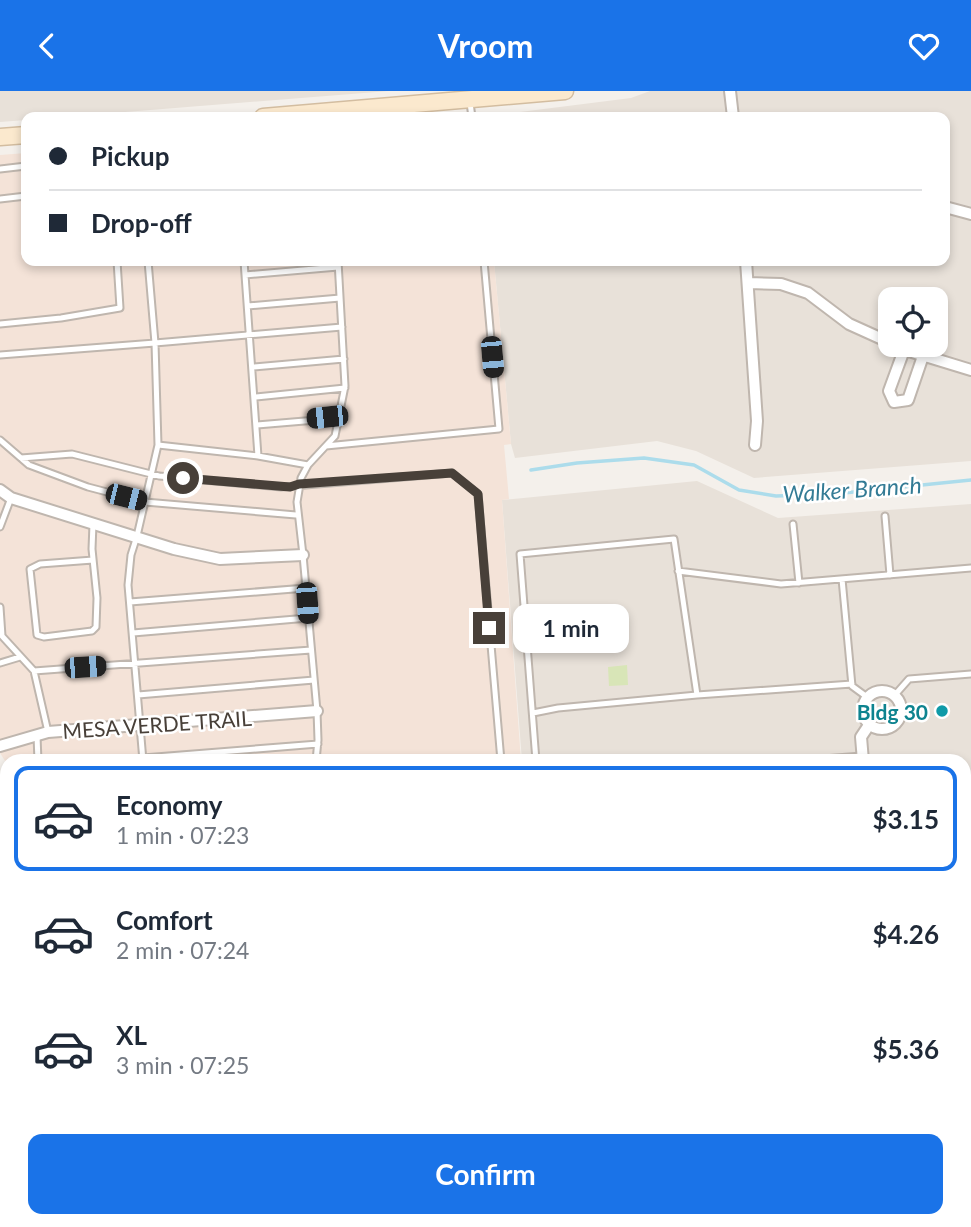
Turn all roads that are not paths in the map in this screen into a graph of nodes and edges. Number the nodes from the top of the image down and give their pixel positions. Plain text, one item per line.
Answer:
1 (565, 91) edge
2 (730, 91) edge
3 (470, 100) junction
4 (356, 112) edge
5 (471, 112) edge
6 (732, 112) edge
7 (21, 135) edge
8 (0, 137) edge
9 (21, 167) edge
10 (0, 169) edge
11 (21, 197) edge
12 (0, 199) edge
13 (950, 208) edge
14 (971, 214) edge
15 (117, 266) edge
16 (148, 266) edge
17 (244, 266) edge
18 (321, 266) edge
19 (338, 266) edge
20 (484, 266) edge
21 (747, 266) edge
22 (245, 275) junction
23 (749, 283) junction
24 (341, 298) junction
25 (248, 306) junction
26 (0, 324) edge
27 (342, 327) junction
28 (250, 336) junction
29 (878, 338) edge
30 (155, 343) junction
31 (0, 355) edge
32 (894, 357) edge
33 (923, 357) edge
34 (926, 357) edge
35 (344, 359) junction
36 (253, 367) junction
37 (971, 370) edge
38 (345, 389) junction
39 (256, 397) junction
40 (340, 418) junction
41 (257, 425) junction
42 (0, 440) edge
43 (158, 445) junction
44 (755, 445) dead end
45 (326, 446) junction
46 (258, 456) junction
47 (21, 458) junction
48 (308, 465) junction
49 (151, 474) junction
50 (299, 484) junction
51 (0, 490) edge
52 (11, 498) junction
53 (145, 502) junction
54 (2, 515) edge
55 (296, 515) junction
56 (885, 516) dead end
57 (93, 524) junction
58 (793, 524) dead end
59 (0, 527) edge
60 (137, 536) junction
61 (303, 555) junction
62 (93, 560) junction
63 (971, 568) edge
64 (678, 571) junction
65 (890, 575) junction
66 (842, 579) junction
67 (799, 583) junction
68 (306, 589) junction
69 (130, 602) junction
70 (0, 607) edge
71 (308, 618) junction
72 (586, 626) dead end
73 (133, 633) junction
74 (527, 634) junction
75 (1, 636) edge
76 (311, 650) junction
77 (20, 657) junction
78 (0, 663) edge
79 (135, 664) junction
80 (34, 671) junction
81 (971, 674) edge
82 (314, 680) junction
83 (852, 684) junction
84 (138, 695) junction
85 (697, 695) junction
86 (894, 696) junction
87 (867, 697) junction
88 (317, 711) junction
89 (533, 713) junction
90 (141, 725) junction
91 (869, 725) junction
92 (42, 734) junction
93 (318, 744) junction
94 (0, 746) edge
95 (39, 754) edge
96 (143, 754) edge
97 (209, 754) edge
98 (317, 754) edge
99 (500, 754) edge
100 (536, 754) edge
101 (862, 754) edge

1 - 3 main road
2 - 6 street
3 - 4 main road
3 - 5 lane
7 - 8 main road
9 - 10 lane
11 - 12 lane
13 - 14 street
15 - 26 lane
16 - 30 lane
17 - 22 lane
18 - 22 lane
19 - 24 lane
20 - 45 lane
21 - 23 street
22 - 25 lane
23 - 29 street
23 - 44 street
24 - 25 lane
24 - 27 lane
25 - 28 lane
27 - 28 lane
27 - 35 lane
28 - 30 lane
28 - 36 lane
30 - 31 lane
30 - 43 lane
32 - 33 street
34 - 37 street
35 - 36 lane
35 - 38 lane
36 - 39 lane
38 - 39 lane
38 - 40 lane
39 - 41 lane
40 - 41 lane
40 - 45 lane
41 - 46 lane
42 - 47 lane
43 - 46 lane
43 - 49 lane
45 - 48 lane
46 - 48 lane
47 - 49 lane
47 - 53 lane
48 - 50 lane
49 - 50 lane
49 - 53 lane
50 - 55 lane
50 - 99 lane
51 - 52 street
52 - 54 lane
52 - 57 street
53 - 55 lane
53 - 60 lane
54 - 59 lane
55 - 61 lane
56 - 65 lane
57 - 60 street
57 - 62 lane
58 - 67 lane
60 - 61 street
60 - 69 lane
61 - 68 lane
62 - 62 lane
63 - 65 lane
64 - 67 lane
64 - 74 lane
64 - 85 lane
65 - 66 lane
66 - 67 lane
66 - 83 lane
68 - 69 lane
68 - 71 lane
69 - 73 lane
70 - 75 lane
71 - 73 lane
71 - 76 lane
72 - 74 lane
73 - 79 lane
74 - 89 lane
75 - 77 lane
76 - 79 lane
76 - 82 lane
77 - 78 lane
77 - 80 lane
79 - 80 lane
79 - 84 lane
80 - 92 lane
81 - 86 lane
82 - 84 lane
82 - 88 lane
83 - 85 lane
83 - 87 lane
84 - 90 lane
85 - 89 lane
86 - 87 street
86 - 91 street
87 - 91 street
88 - 90 street, MESA VERDE TRAIL
88 - 93 lane
89 - 100 lane
90 - 92 street, MESA VERDE TRAIL
90 - 96 lane
91 - 101 street
92 - 94 street, MESA VERDE TRAIL
92 - 95 lane
93 - 97 lane
93 - 98 lane

